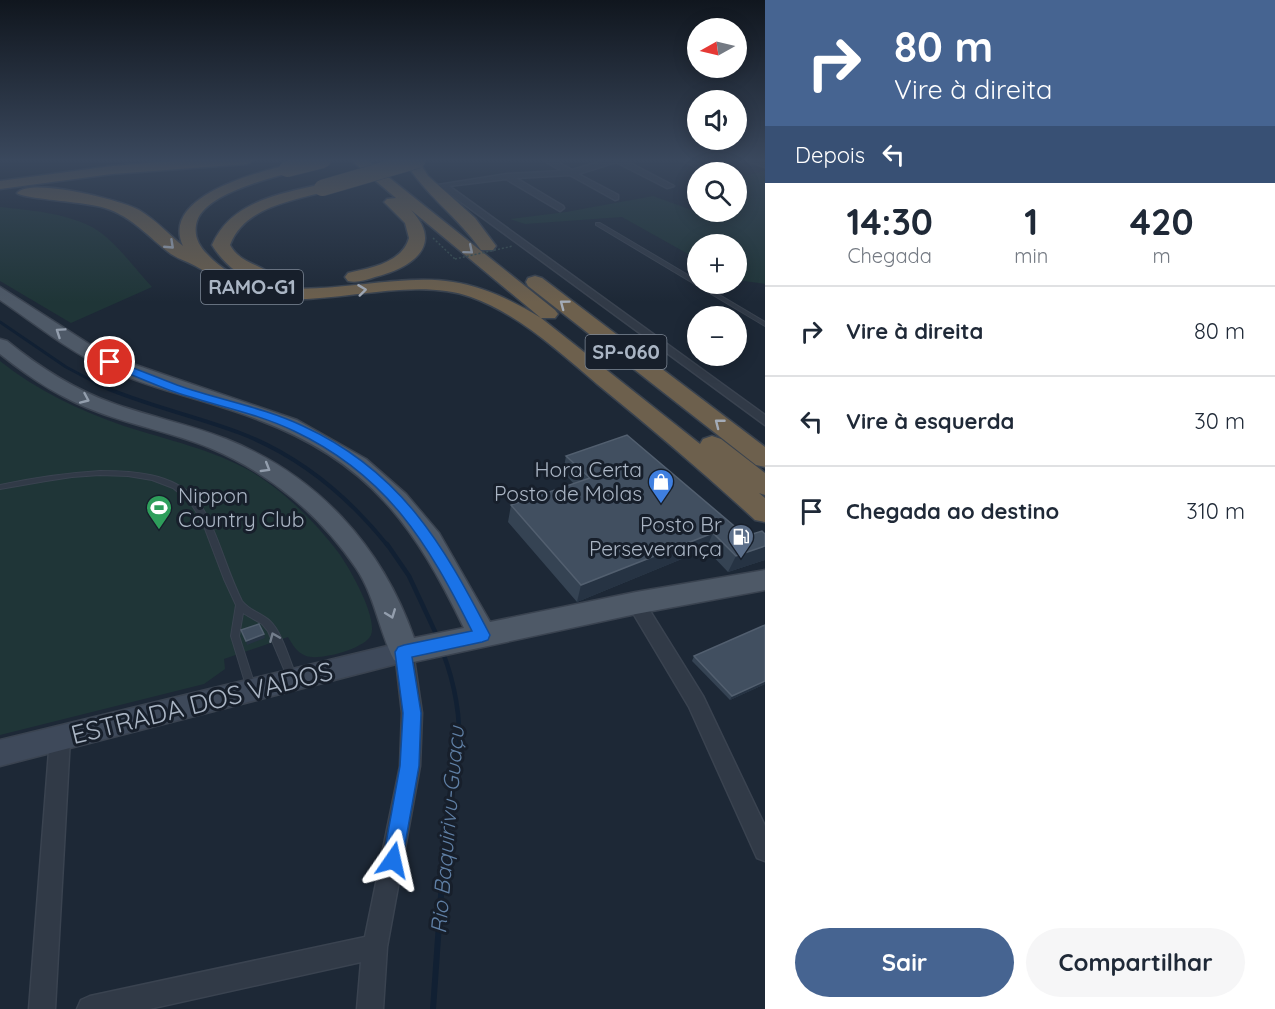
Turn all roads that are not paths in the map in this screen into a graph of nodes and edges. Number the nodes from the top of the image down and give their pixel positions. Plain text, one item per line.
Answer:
1 (117, 207) edge
2 (201, 207) edge
3 (221, 207) edge
4 (267, 207) edge
5 (395, 207) edge
6 (417, 207) edge
7 (437, 207) edge
8 (454, 207) edge
9 (471, 207) edge
10 (598, 224) dead end
11 (487, 246) junction
12 (225, 254) junction
13 (206, 264) junction
14 (0, 292) edge
15 (765, 324) edge
16 (0, 345) edge
17 (765, 421) edge
18 (765, 459) edge
19 (765, 486) edge
20 (0, 487) edge
21 (765, 513) edge
22 (765, 580) edge
23 (636, 603) junction
24 (240, 606) junction
25 (473, 637) junction
26 (415, 649) junction
27 (293, 680) junction
28 (252, 690) junction
29 (60, 738) junction
30 (0, 753) edge
31 (765, 850) edge
32 (375, 946) junction
33 (42, 1009) edge
34 (90, 1009) edge
35 (370, 1009) edge

1 -> 13 highway
2 - 13 highway, RAMO-G1, bridge
3 - 12 highway
4 - 12 highway, bridge
5 - 12 highway
6 -> 19 highway, SP-060
7 - 11 highway, SP-060
8 - 11 highway
9 - 17 street
10 - 15 lane
18 -> 11 highway, SP-060
13 -> 21 highway, RAMO-G1
25 -> 14 main road
16 -> 26 main road
20 - 24 lane
22 - 23 main road
23 - 25 main road
23 - 31 street
27 -> 24 lane
24 - 28 lane
25 - 26 main road
26 - 27 street, ESTRADA DOS VADOS
26 - 32 street
27 - 28 street, ESTRADA DOS VADOS
28 - 29 street, ESTRADA DOS VADOS
29 - 30 street, ESTRADA DOS VADOS
29 - 33 street
32 - 34 street
32 - 35 street

